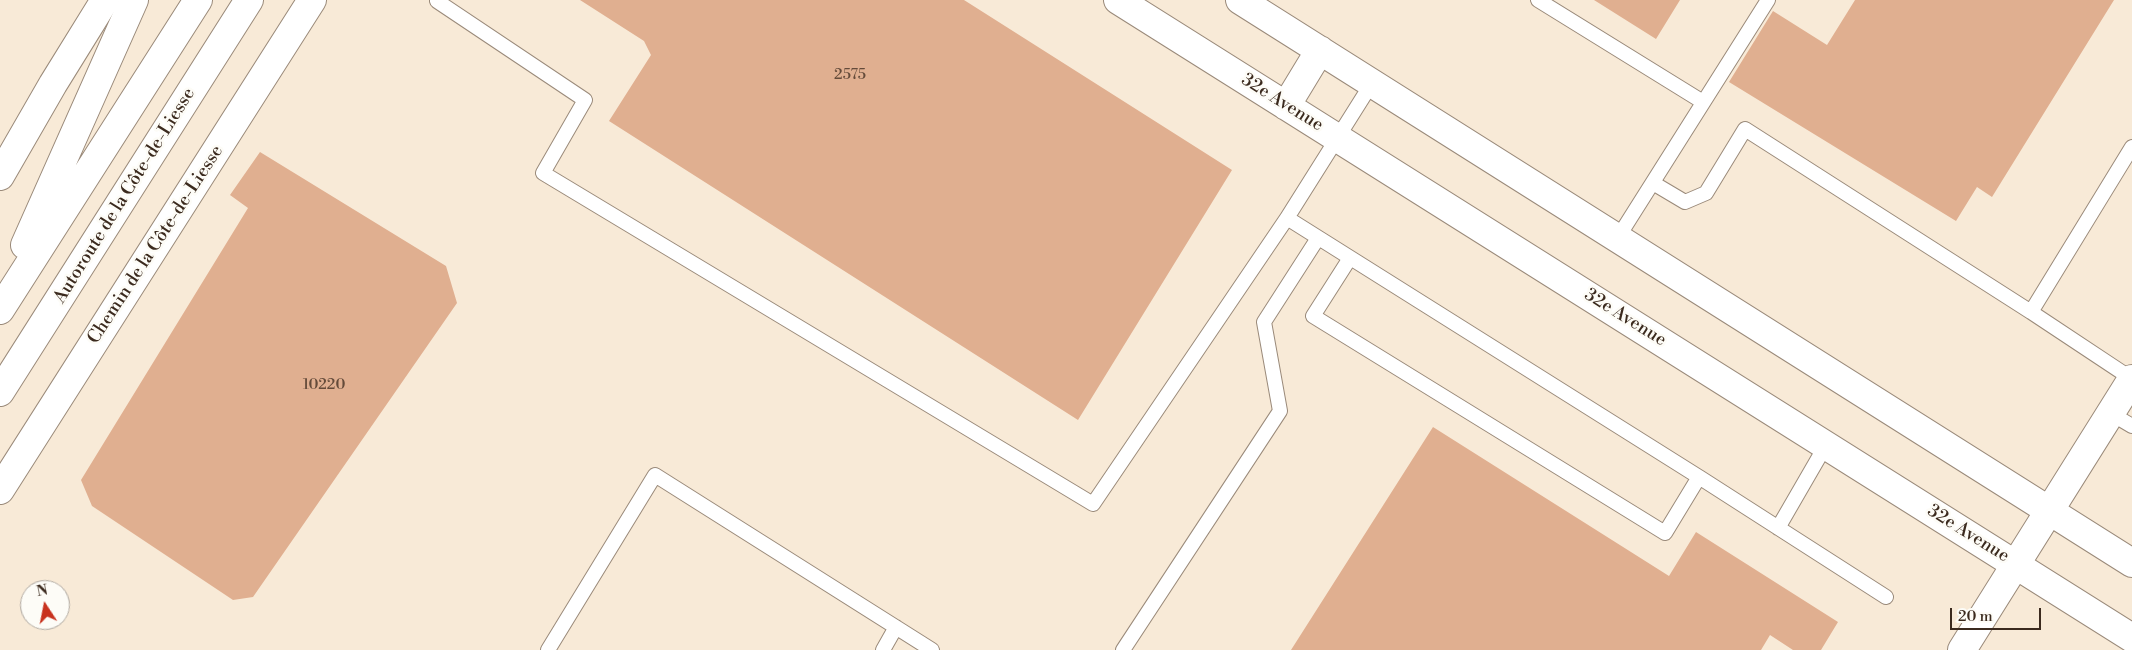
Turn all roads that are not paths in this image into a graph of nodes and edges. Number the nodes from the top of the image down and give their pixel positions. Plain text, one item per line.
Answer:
1 (105, 0) edge
2 (134, 0) edge
3 (198, 0) edge
4 (249, 0) edge
5 (312, 0) edge
6 (1118, 0) edge
7 (1240, 0) edge
8 (1538, 0) edge
9 (1768, 0) edge
10 (437, 1) edge
11 (1320, 50) junction
12 (1372, 83) junction
13 (1703, 102) junction
14 (1286, 106) junction
15 (1338, 138) junction
16 (2132, 147) edge
17 (0, 176) edge
18 (1653, 183) junction
19 (1287, 218) junction
20 (1318, 238) junction
21 (1617, 239) junction
22 (1350, 258) junction
23 (0, 303) edge
24 (0, 310) edge
25 (2031, 312) junction
26 (2132, 379) edge
27 (0, 392) edge
28 (2121, 419) edge
29 (1826, 445) junction
30 (1699, 477) junction
31 (0, 490) edge
32 (2049, 510) junction
33 (1778, 528) junction
34 (2132, 563) edge
35 (2015, 564) junction
36 (1886, 597) dead end
37 (896, 627) junction
38 (2132, 638) edge
39 (548, 650) edge
40 (883, 650) edge
41 (932, 650) edge
42 (1123, 650) edge
43 (1962, 650) edge

1 - 17 main road
2 - 23 main road
3 - 24 main road
4 - 27 main road, Autoroute de la Côte-de-Liesse
5 - 31 main road, Chemin de la Côte-de-Liesse
6 - 14 main road, 32e Avenue
7 - 11 main road
8 - 13 lane
9 - 13 lane
10 - 19 lane
11 - 12 main road
11 - 14 main road
12 - 15 lane
12 - 21 main road
13 - 18 lane
14 - 15 main road, 32e Avenue
15 - 19 lane
15 - 29 main road, 32e Avenue
16 - 25 lane
18 - 21 lane
18 - 25 lane
19 - 20 lane
20 - 22 lane
20 - 42 lane
21 - 32 main road
22 - 30 lane
22 - 30 lane
25 - 26 lane
26 - 28 main road
28 - 32 main road
29 - 33 lane
29 - 35 main road, 32e Avenue
30 - 33 lane
32 - 34 main road
32 - 35 main road
33 - 36 lane
35 - 38 main road, 32e Avenue
35 - 43 main road
37 - 39 lane
37 - 40 lane
37 - 41 lane

